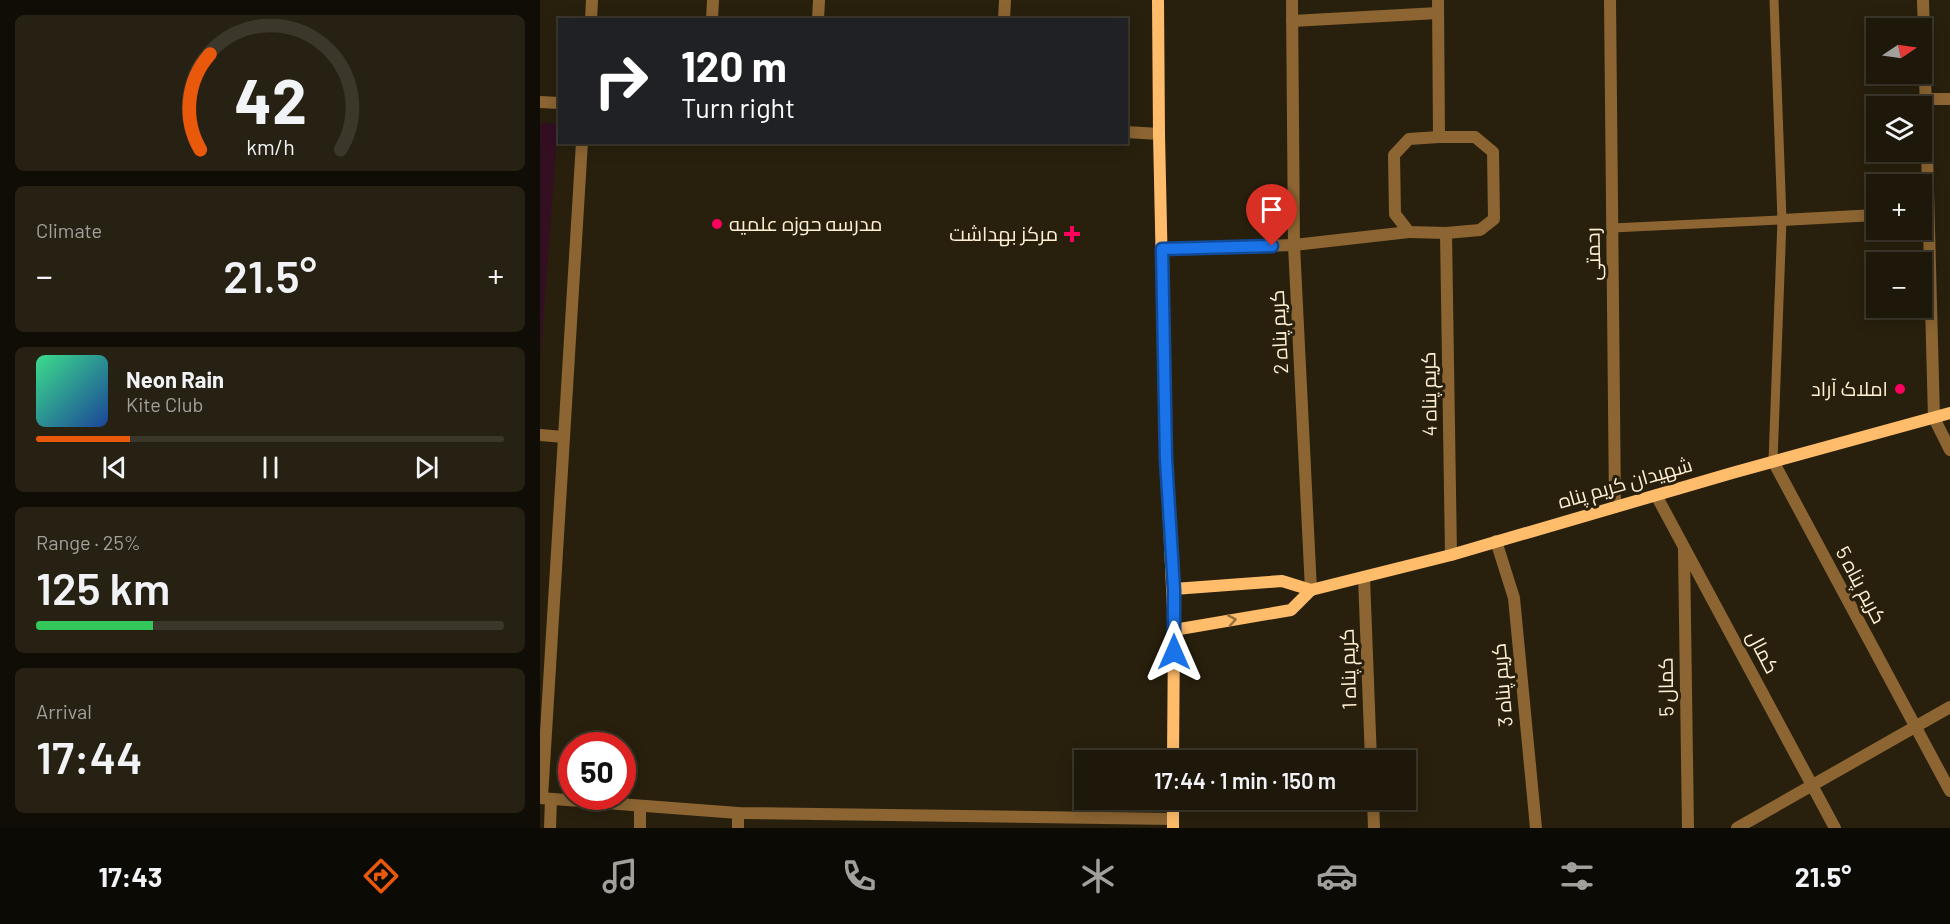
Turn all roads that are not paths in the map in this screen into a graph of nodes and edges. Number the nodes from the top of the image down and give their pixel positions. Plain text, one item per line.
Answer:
1 (592, 0) edge
2 (713, 0) edge
3 (819, 0) edge
4 (1005, 0) edge
5 (1158, 0) edge
6 (1292, 0) edge
7 (1438, 0) edge
8 (1610, 0) edge
9 (1774, 0) edge
10 (1923, 0) edge
11 (1438, 13) junction
12 (591, 18) edge
13 (712, 18) edge
14 (818, 18) edge
15 (1004, 18) edge
16 (1292, 21) junction
17 (1926, 96) edge
18 (1932, 99) edge
19 (1950, 99) edge
20 (540, 102) edge
21 (558, 103) edge
22 (1128, 132) edge
23 (1159, 134) junction
24 (1438, 137) junction
25 (582, 144) edge
26 (1866, 216) edge
27 (1782, 220) junction
28 (1612, 228) junction
29 (1409, 232) junction
30 (1446, 232) junction
31 (1926, 240) edge
32 (1294, 245) junction
33 (1162, 249) junction
34 (1950, 414) edge
35 (1934, 418) junction
36 (540, 435) edge
37 (564, 437) junction
38 (1950, 450) edge
39 (1773, 461) junction
40 (1656, 495) junction
41 (1615, 507) junction
42 (1496, 541) junction
43 (1684, 546) junction
44 (1451, 555) junction
45 (1364, 577) junction
46 (1174, 590) junction
47 (1311, 590) junction
48 (1174, 630) junction
49 (1950, 707) edge
50 (1915, 727) junction
51 (1173, 750) edge
52 (1371, 750) edge
53 (1812, 786) junction
54 (1950, 791) edge
55 (544, 798) edge
56 (640, 806) junction
57 (1373, 810) edge
58 (738, 813) junction
59 (1173, 823) edge
60 (550, 828) edge
61 (640, 828) edge
62 (738, 828) edge
63 (1374, 828) edge
64 (1536, 828) edge
65 (1688, 828) edge
66 (1737, 828) edge
67 (1835, 828) edge

1 - 12 street
2 - 13 street
3 - 14 street
4 - 15 street
5 - 23 main road
6 - 16 street, کریم پناه 2
7 - 11 street
8 - 28 street, رحمتی
9 - 27 lane
10 - 17 street
11 - 16 street
11 - 24 street
16 - 32 street, کریم پناه 2
18 - 19 street
20 - 21 street
22 - 23 street
23 - 33 main road
24 - 29 street
24 - 30 street
25 - 37 street
26 - 27 street
27 - 28 lane
27 - 39 lane
28 - 41 street, رحمتی
29 - 30 street
29 - 32 street
30 - 44 street, کریم پناه 4
31 - 35 street
32 - 33 street
32 - 47 street, کریم پناه 2
33 - 46 main road
34 - 35 main road, شهیدان کریم پناه
35 - 38 street
35 - 39 main road, شهیدان کریم پناه
36 - 37 street
37 - 55 street
39 - 40 main road, شهیدان کریم پناه
39 - 50 street, کریم پناه 5
40 - 41 main road, شهیدان کریم پناه
40 - 43 street, کمال
41 - 42 main road, شهیدان کریم پناه
42 - 44 main road, شهیدان کریم پناه
42 - 64 street, کریم پناه 3
43 - 53 street, کمال
43 - 65 street, کمال 5
44 - 45 main road, شهیدان کریم پناه
45 - 47 main road, شهیدان کریم پناه
45 - 52 street, کریم پناه 1
46 - 47 main road
46 - 48 main road
48 -> 47 main road
48 - 51 main road
49 - 50 street
50 - 53 street
50 - 54 street, کریم پناه 5
53 - 66 street
53 - 67 street, کمال
55 - 56 street
55 - 60 street
56 - 58 street
56 - 61 street
57 - 63 street
58 - 59 street
58 - 62 street

